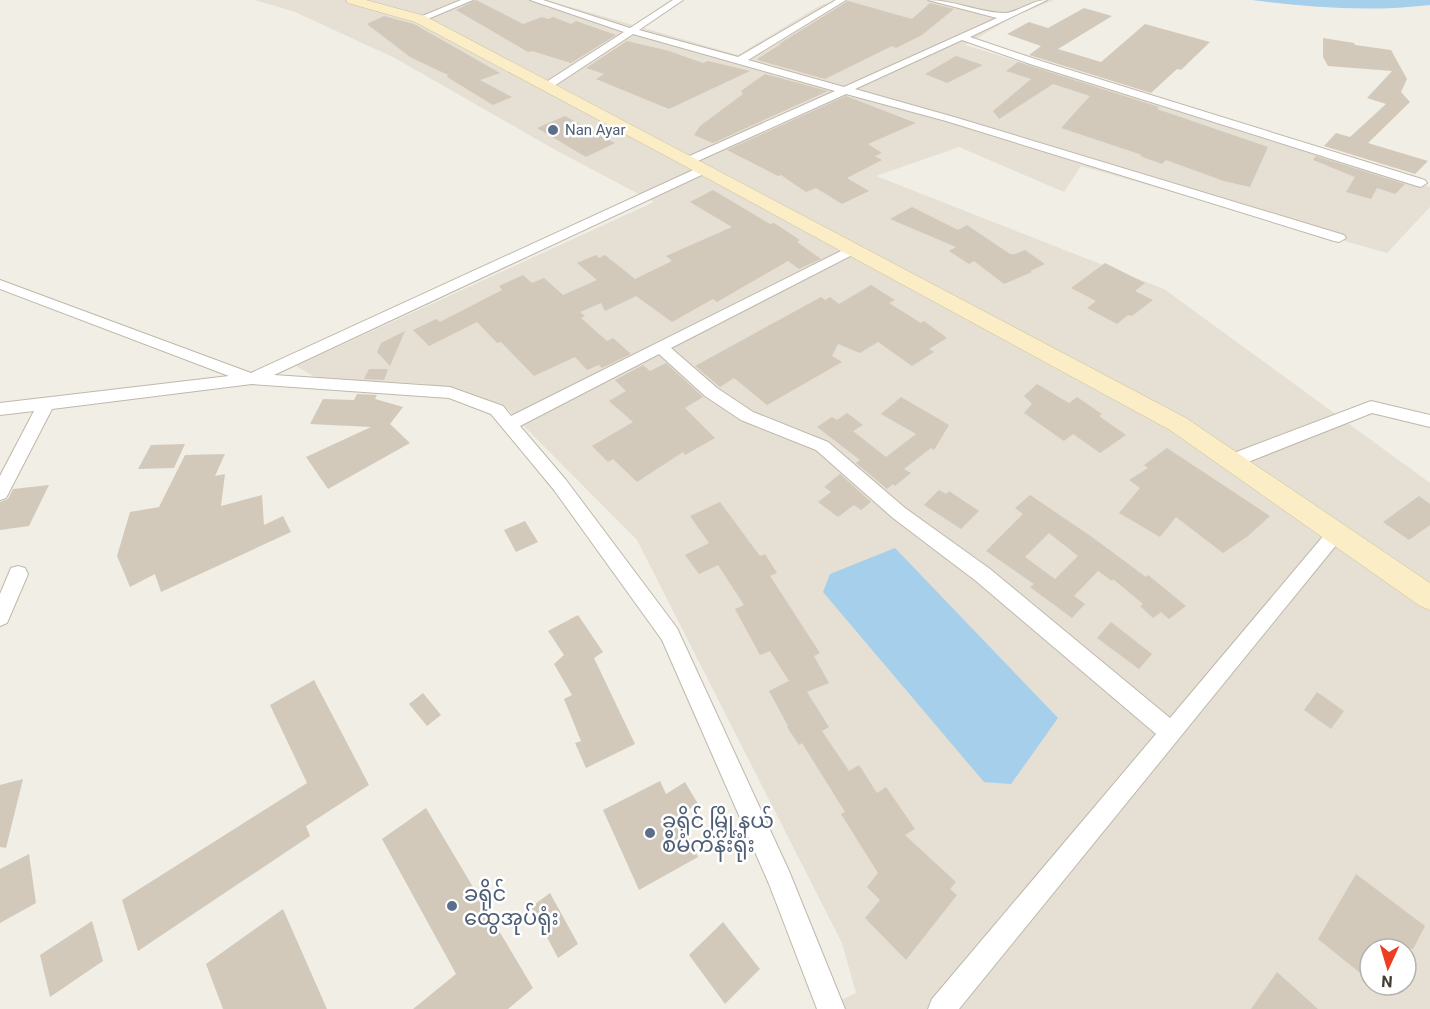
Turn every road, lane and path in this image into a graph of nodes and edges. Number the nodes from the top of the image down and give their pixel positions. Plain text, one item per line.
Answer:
1 (352, 0) edge
2 (469, 0) edge
3 (534, 0) edge
4 (679, 0) edge
5 (842, 0) edge
6 (932, 0) edge
7 (1043, 0) edge
8 (1006, 17) junction
9 (420, 19) junction
10 (631, 31) junction
11 (962, 37) junction
12 (739, 61) junction
13 (547, 86) junction
14 (844, 91) junction
15 (697, 165) junction
16 (1421, 183) dead end
17 (1340, 238) dead end
18 (853, 249) junction
19 (0, 284) edge
20 (660, 347) junction
21 (252, 379) junction
22 (46, 404) junction
23 (0, 409) edge
24 (1430, 421) edge
25 (509, 424) junction
26 (1232, 461) junction
27 (0, 493) edge
28 (1337, 533) junction
29 (18, 574) dead end
30 (1430, 598) edge
31 (0, 617) edge
32 (1171, 733) junction
33 (831, 1009) edge
34 (942, 1009) edge

1 - 9 main road
2 - 9 street
3 - 10 street
4 - 10 street
5 - 12 street
6 - 8 street
7 - 8 street
8 - 11 street
9 - 13 main road
10 - 12 street
10 - 13 street
11 - 14 street
11 - 16 street
12 - 14 street
13 - 15 main road
14 - 15 street
14 - 17 street
15 - 18 main road
15 - 21 street
18 - 20 street
18 - 26 main road
19 - 21 street
20 - 25 street
20 - 32 street
21 - 22 street
21 - 25 street
22 - 23 street
22 - 27 street
24 - 26 street
25 - 33 street
26 - 28 main road
28 - 30 main road
28 - 32 street
29 - 31 street
32 - 34 street

